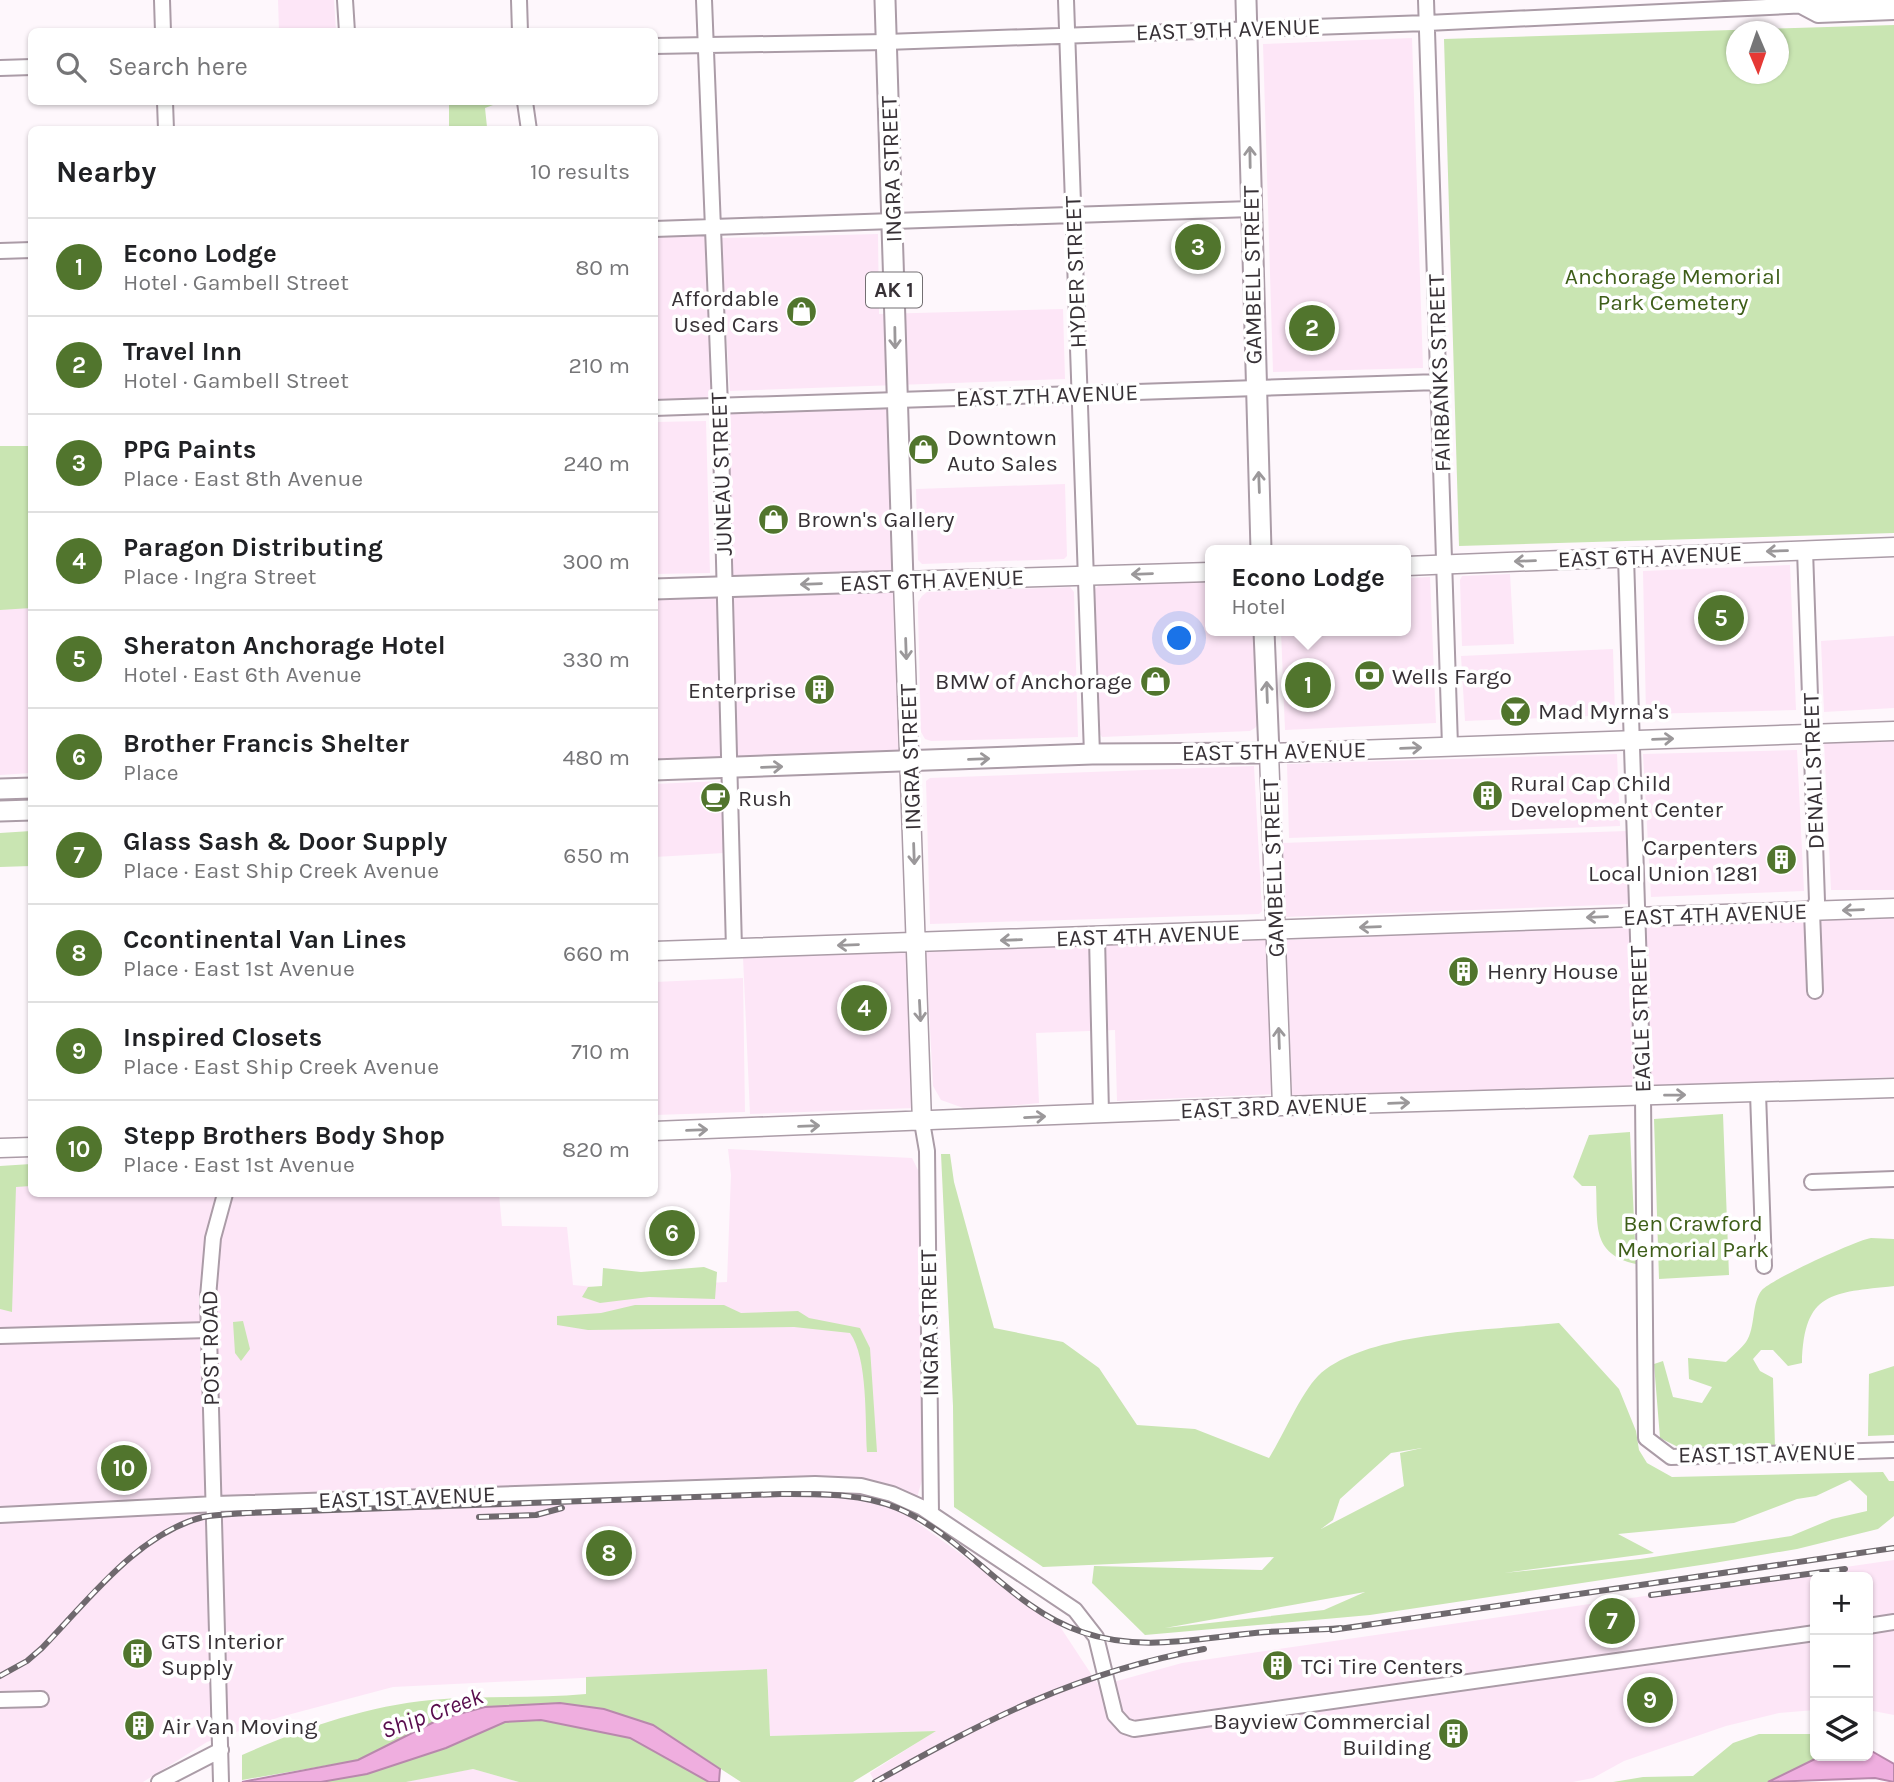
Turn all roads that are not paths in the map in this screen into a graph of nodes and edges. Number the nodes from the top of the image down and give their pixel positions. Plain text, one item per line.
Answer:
1 (162, 0) edge
2 (345, 0) edge
3 (519, 0) edge
4 (705, 0) edge
5 (885, 0) edge
6 (1066, 0) edge
7 (1246, 0) edge
8 (1426, 0) edge
9 (1894, 1) edge
10 (1786, 3) edge
11 (1603, 6) edge
12 (1801, 6) junction
13 (1894, 12) edge
14 (1427, 23) junction
15 (163, 28) edge
16 (347, 28) edge
17 (520, 28) edge
18 (1247, 28) junction
19 (1067, 35) junction
20 (887, 41) junction
21 (706, 44) junction
22 (658, 46) edge
23 (28, 67) edge
24 (0, 68) edge
25 (165, 105) edge
26 (525, 105) edge
27 (166, 126) edge
28 (528, 126) edge
29 (1251, 209) junction
30 (1073, 215) junction
31 (893, 221) junction
32 (712, 227) junction
33 (658, 229) edge
34 (28, 250) edge
35 (0, 251) edge
36 (1439, 382) junction
37 (1255, 388) junction
38 (1080, 394) junction
39 (896, 400) junction
40 (720, 406) junction
41 (658, 408) edge
42 (1261, 545) edge
43 (1894, 547) edge
44 (1805, 550) junction
45 (1626, 557) junction
46 (1446, 565) junction
47 (1411, 566) edge
48 (1205, 572) edge
49 (1086, 576) junction
50 (903, 581) junction
51 (724, 588) junction
52 (658, 589) edge
53 (1264, 636) edge
54 (1894, 731) edge
55 (1812, 734) junction
56 (1630, 740) junction
57 (1450, 746) junction
58 (1269, 753) junction
59 (1092, 754) junction
60 (911, 762) junction
61 (729, 768) junction
62 (658, 770) edge
63 (28, 788) edge
64 (0, 789) edge
65 (28, 810) edge
66 (0, 811) edge
67 (1894, 908) edge
68 (1812, 911) junction
69 (1636, 916) junction
70 (1275, 931) junction
71 (1097, 937) junction
72 (916, 943) junction
73 (734, 949) junction
74 (658, 951) edge
75 (1815, 991) dead end
76 (922, 1083) junction
77 (1894, 1088) edge
78 (1758, 1093) junction
79 (1643, 1096) junction
80 (1282, 1106) junction
81 (1101, 1114) junction
82 (967, 1120) junction
83 (922, 1122) junction
84 (658, 1131) edge
85 (28, 1147) edge
86 (0, 1148) edge
87 (1894, 1179) edge
88 (1812, 1182) dead end
89 (224, 1197) edge
90 (1764, 1266) dead end
91 (208, 1330) junction
92 (0, 1336) edge
93 (1646, 1438) joint
94 (1894, 1450) edge
95 (216, 1504) junction
96 (931, 1513) junction
97 (0, 1515) edge
98 (1894, 1622) edge
99 (1873, 1625) edge
100 (1810, 1634) edge
101 (41, 1699) dead end
102 (0, 1700) edge
103 (221, 1750) junction
104 (221, 1776) edge
105 (159, 1782) edge

1 - 15 street
2 - 16 street
3 - 17 street
4 - 21 street, JUNEAU STREET
5 - 20 highway, INGRA STREET / AK 1
6 - 19 street, HYDER STREET
7 - 18 highway, GAMBELL STREET
8 - 14 street, FAIRBANKS STREET
9 - 12 street, EAST 9TH AVENUE
10 - 11 street, EAST 9TH AVENUE
10 - 12 street, EAST 9TH AVENUE
11 - 14 street, EAST 9TH AVENUE
12 - 13 street, EAST 9TH AVENUE
14 - 18 street, EAST 9TH AVENUE
14 - 36 street, FAIRBANKS STREET
18 - 19 street, EAST 9TH AVENUE
29 -> 18 highway, GAMBELL STREET
19 - 20 street, EAST 9TH AVENUE
19 - 30 street, HYDER STREET
20 - 21 street, EAST 9TH AVENUE
20 - 31 highway, INGRA STREET / AK 1
21 - 22 street, EAST 9TH AVENUE
21 - 32 street, JUNEAU STREET
23 - 24 street
25 - 27 street
26 - 28 street
29 - 30 street
29 - 37 highway, GAMBELL STREET
30 - 31 street
30 - 38 street, HYDER STREET
31 - 32 street
31 -> 39 highway, INGRA STREET / AK 1
32 - 33 street
32 - 40 street, JUNEAU STREET
34 - 35 street
36 - 37 street, EAST 7TH AVENUE
36 - 46 street, FAIRBANKS STREET
37 - 38 street, EAST 7TH AVENUE
42 -> 37 highway, GAMBELL STREET
38 - 39 street, EAST 7TH AVENUE
38 - 49 street, HYDER STREET
39 - 40 street, EAST 7TH AVENUE
39 - 50 highway, INGRA STREET / AK 1
40 - 41 street, EAST 7TH AVENUE
40 - 51 street, JUNEAU STREET
43 - 44 main road, EAST 6TH AVENUE
44 -> 45 main road, EAST 6TH AVENUE
44 - 55 street, DENALI STREET
45 -> 46 main road, EAST 6TH AVENUE
45 - 56 street, EAGLE STREET
46 - 47 main road, EAST 6TH AVENUE
46 - 57 street, FAIRBANKS STREET
48 -> 49 main road, EAST 6TH AVENUE
49 - 50 main road, EAST 6TH AVENUE
49 - 59 street, HYDER STREET
50 -> 51 highway, EAST 6TH AVENUE
50 -> 60 main road, INGRA STREET
51 - 52 highway, EAST 6TH AVENUE
51 - 61 street, JUNEAU STREET
58 -> 53 highway, GAMBELL STREET
54 - 55 main road, EAST 5TH AVENUE
56 -> 55 main road, EAST 5TH AVENUE
55 - 68 street, DENALI STREET
56 - 57 main road, EAST 5TH AVENUE
56 - 69 street, EAGLE STREET
58 -> 57 main road, EAST 5TH AVENUE
58 - 59 highway, EAST 5TH AVENUE
58 - 70 main road, GAMBELL STREET
60 -> 59 highway, EAST 5TH AVENUE
61 -> 60 highway, EAST 5TH AVENUE
60 -> 72 main road, INGRA STREET
61 - 62 highway, EAST 5TH AVENUE
61 - 73 street, JUNEAU STREET
63 - 64 highway
65 - 66 highway
67 -> 68 main road, EAST 4TH AVENUE
68 - 69 main road, EAST 4TH AVENUE
68 - 75 street, DENALI STREET
69 -> 70 main road, EAST 4TH AVENUE
69 - 79 street, EAGLE STREET
70 - 71 main road, EAST 4TH AVENUE
80 -> 70 main road, GAMBELL STREET
71 -> 72 main road, EAST 4TH AVENUE
71 - 81 street
72 -> 73 main road, EAST 4TH AVENUE
72 -> 76 main road, INGRA STREET
73 - 74 main road, EAST 4TH AVENUE
76 - 82 main road
76 - 83 main road, INGRA STREET
77 - 78 main road, EAST 3RD AVENUE
79 -> 78 main road, EAST 3RD AVENUE
78 - 90 street
80 -> 79 main road, EAST 3RD AVENUE
79 - 93 street, EAGLE STREET
80 - 81 main road, EAST 3RD AVENUE
82 -> 81 main road, EAST 3RD AVENUE
82 - 83 main road, EAST 3RD AVENUE
84 -> 83 main road, EAST 3RD AVENUE
83 - 96 street, INGRA STREET
85 - 86 main road
87 - 88 street
89 - 91 street, POST ROAD
91 - 92 street
91 - 95 street, POST ROAD
93 - 94 street, EAST 1ST AVENUE
95 - 96 street, EAST 1ST AVENUE
95 - 97 street, EAST 1ST AVENUE
95 - 103 street, POST ROAD
96 - 100 street, EAST 1ST AVENUE
98 - 99 street
101 - 102 street
103 - 104 street, POST ROAD
103 - 105 street

